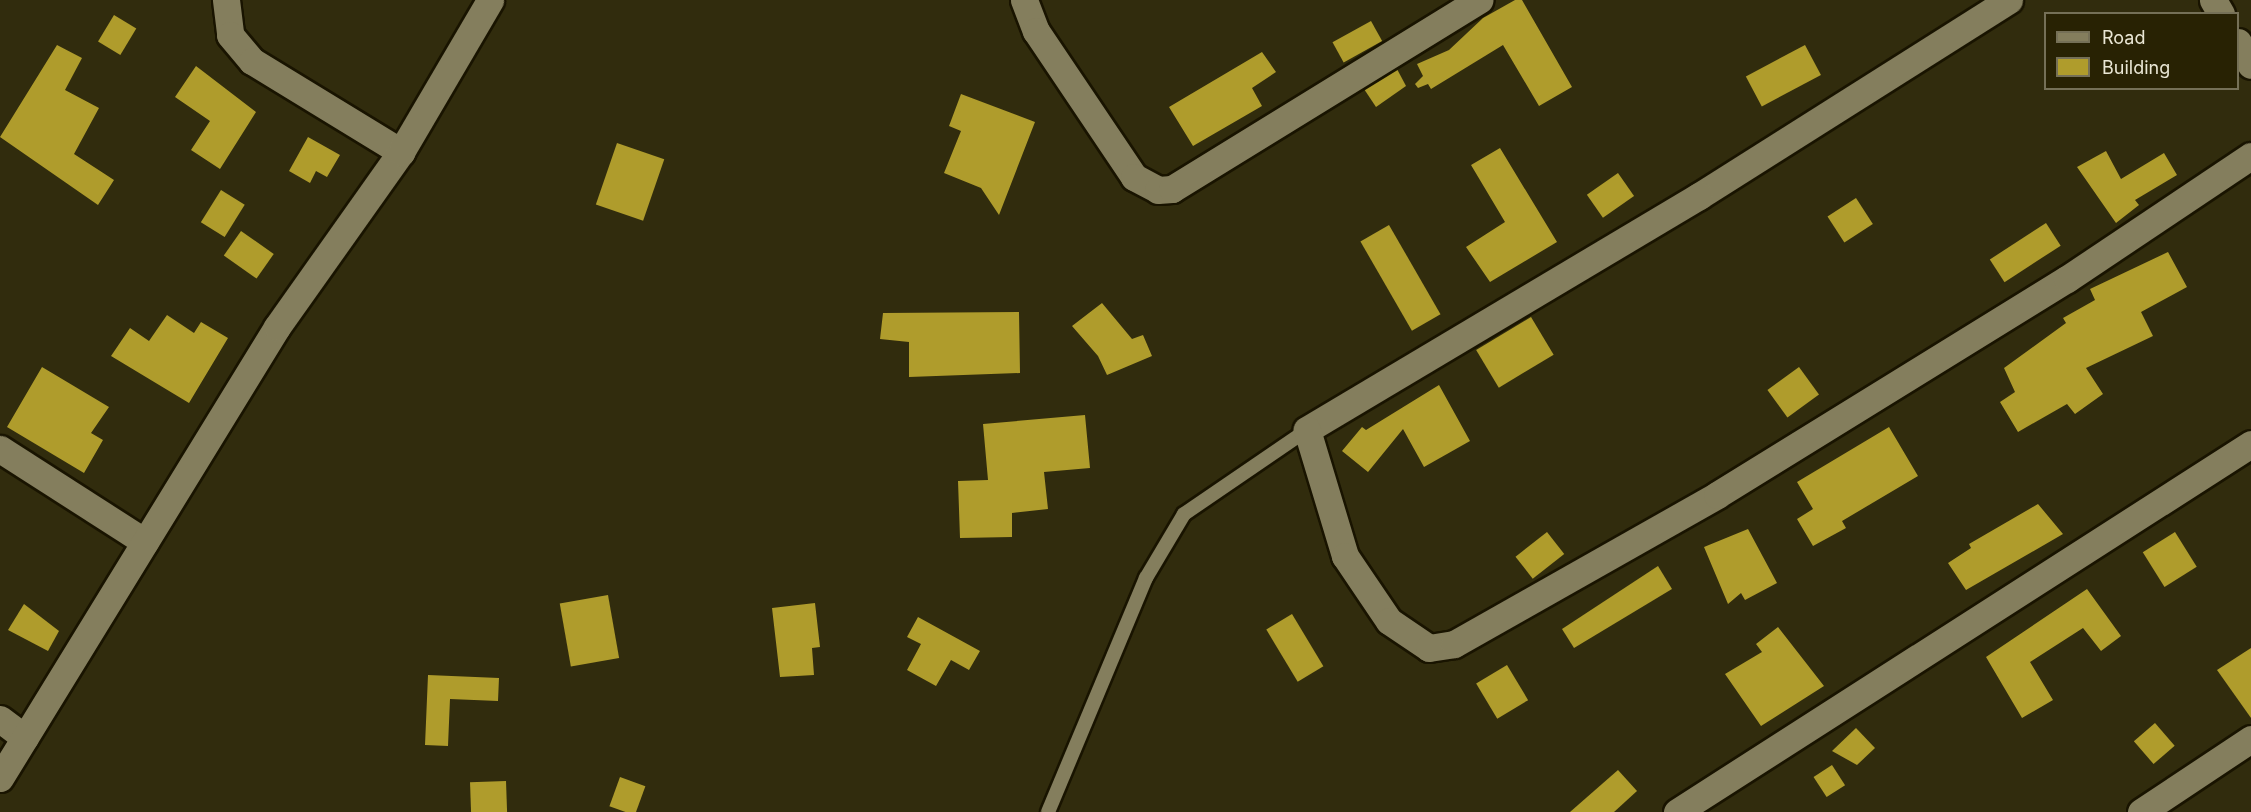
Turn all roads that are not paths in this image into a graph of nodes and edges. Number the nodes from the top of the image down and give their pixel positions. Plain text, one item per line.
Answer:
1 (226, 0) edge
2 (490, 0) edge
3 (1024, 0) edge
4 (1479, 0) edge
5 (2009, 0) edge
6 (2239, 44) edge
7 (2251, 65) edge
8 (401, 152) junction
9 (2251, 156) edge
10 (1307, 430) junction
11 (2251, 444) edge
12 (0, 449) edge
13 (145, 542) junction
14 (0, 719) edge
15 (25, 738) junction
16 (2251, 739) edge
17 (0, 777) edge
18 (1048, 812) edge
19 (1677, 812) edge
20 (2141, 812) edge

1 - 8 street
2 - 8 street
3 - 4 street
5 - 10 street
6 - 7 street
8 - 13 street
9 - 10 street
10 - 18 lane
11 - 19 street
12 - 13 street
13 - 15 street
14 - 15 street
15 - 17 street
16 - 20 street

